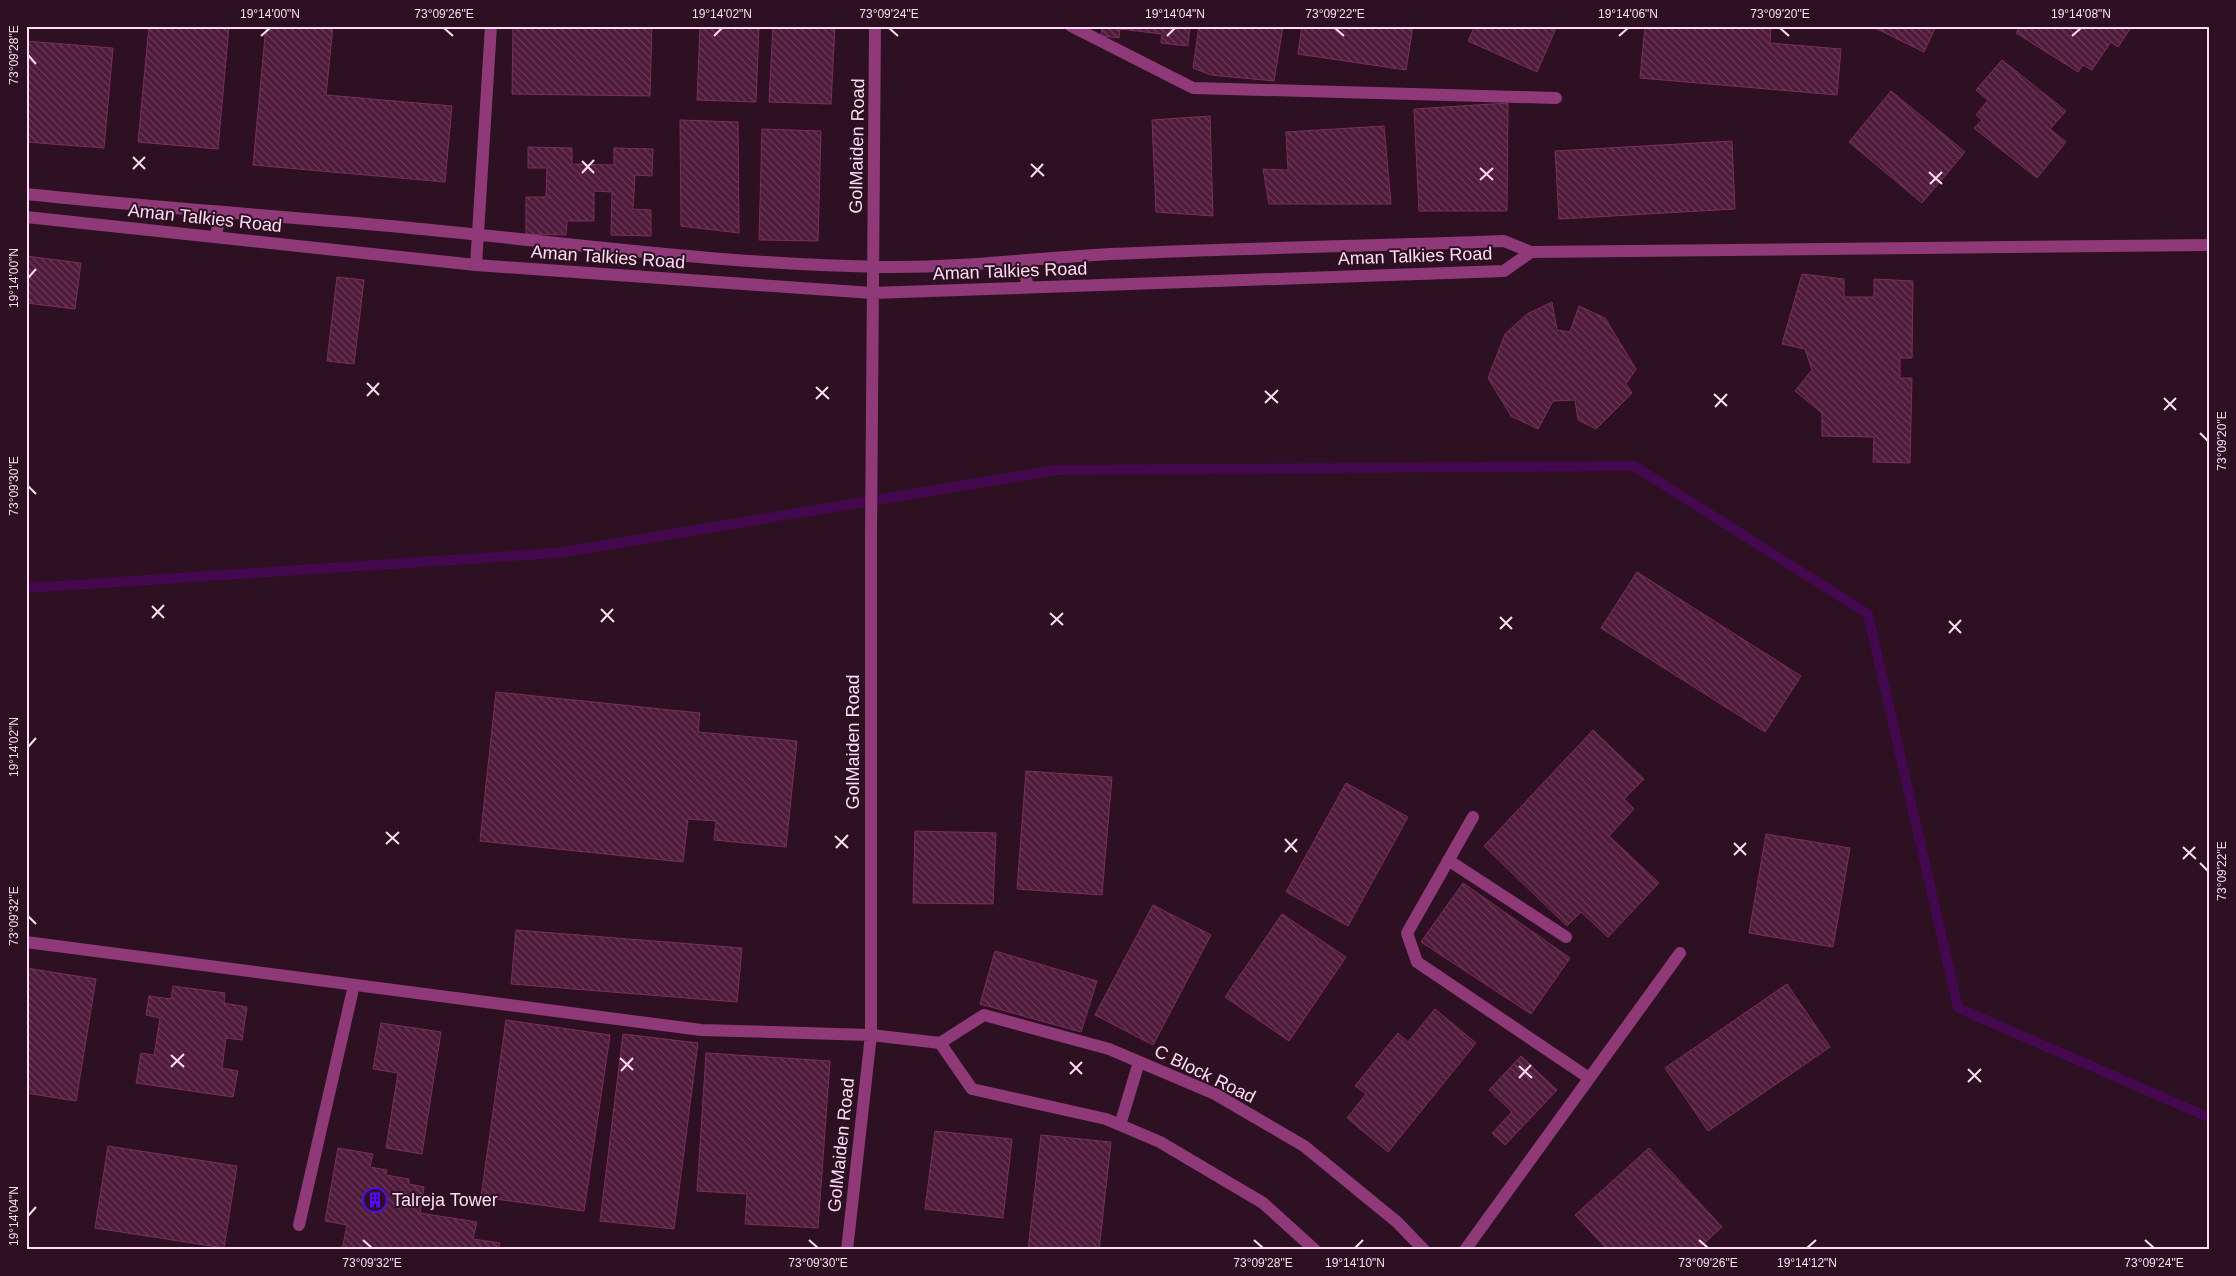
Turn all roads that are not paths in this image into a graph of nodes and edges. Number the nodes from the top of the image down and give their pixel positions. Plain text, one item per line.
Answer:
1 (491, 26) edge
2 (875, 26) edge
3 (1071, 26) edge
4 (1556, 98) dead end
5 (30, 194) edge
6 (220, 212) junction
7 (29, 218) edge
8 (478, 236) junction
9 (216, 237) junction
10 (2210, 245) edge
11 (1532, 252) junction
12 (724, 259) junction
13 (1025, 260) junction
14 (476, 265) junction
15 (873, 267) junction
16 (723, 282) junction
17 (1028, 288) junction
18 (872, 293) junction
19 (1473, 817) dead end
20 (1448, 860) junction
21 (1566, 937) dead end
22 (26, 942) edge
23 (1680, 952) dead end
24 (354, 985) junction
25 (870, 1035) junction
26 (940, 1042) junction
27 (1139, 1062) junction
28 (1589, 1078) junction
29 (1120, 1125) junction
30 (299, 1225) dead end
31 (847, 1250) edge
32 (1315, 1250) edge
33 (1424, 1250) edge
34 (1465, 1250) edge

1 - 8 street
2 - 15 street, GolMaiden Road
3 - 4 street
5 - 6 street, Aman Talkies Road
5 - 7 street
6 - 8 street, Aman Talkies Road
6 - 9 street
7 - 9 street, Aman Talkies Road
8 - 12 street, Aman Talkies Road
8 - 14 street
9 - 14 street, Aman Talkies Road
10 - 11 street
11 - 13 street, Aman Talkies Road
11 - 17 street, Aman Talkies Road
12 - 15 street, Aman Talkies Road
12 - 16 street
13 - 15 street, Aman Talkies Road
13 - 17 street
14 - 16 street, Aman Talkies Road
15 - 18 street, GolMaiden Road
16 - 18 street, Aman Talkies Road
17 - 18 street, Aman Talkies Road
18 - 25 street, GolMaiden Road
19 - 20 street
20 - 21 street
20 - 28 street
22 - 24 street
23 - 28 street
24 - 25 street
24 - 30 street
25 - 26 street
25 - 31 street, GolMaiden Road
26 - 27 street, C Block Road
26 - 29 street
27 - 29 street
27 - 33 street, C Block Road
28 - 34 street
29 - 32 street

